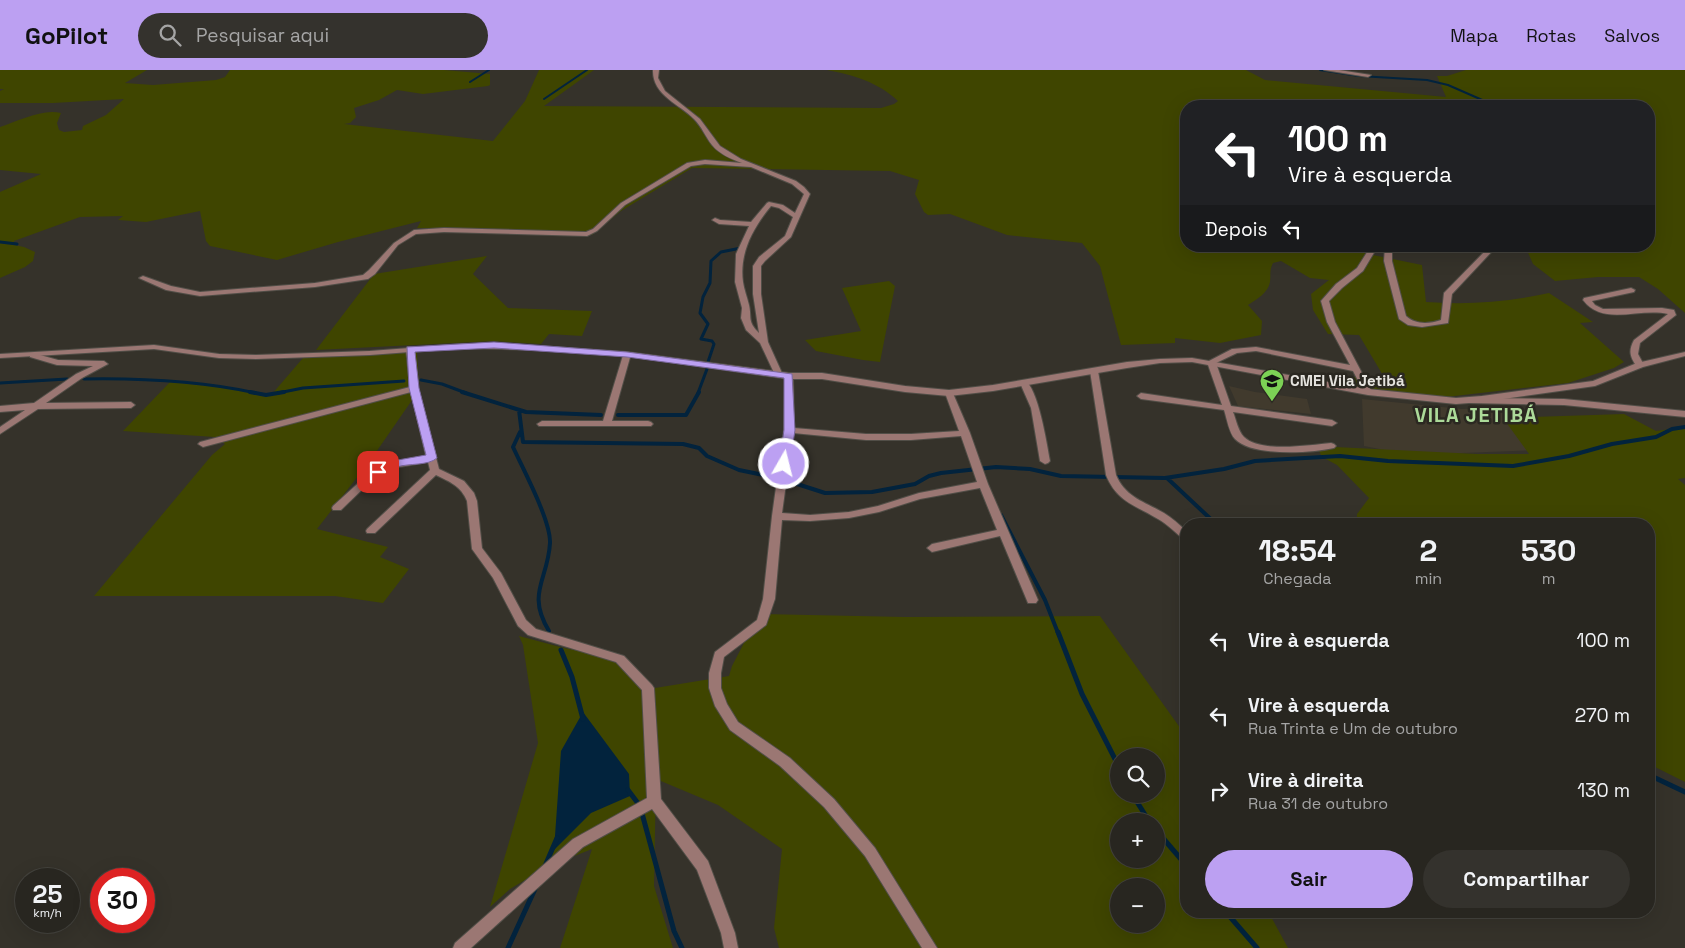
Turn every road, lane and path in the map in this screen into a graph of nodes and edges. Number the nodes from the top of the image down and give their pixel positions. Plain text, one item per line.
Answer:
1 (656, 70) edge
2 (1327, 70) edge
3 (1368, 75) dead end
4 (749, 166) junction
5 (796, 216) junction
6 (715, 220) dead end
7 (753, 224) junction
8 (1371, 252) edge
9 (1389, 252) edge
10 (1488, 252) edge
11 (143, 278) dead end
12 (1630, 290) dead end
13 (764, 342) junction
14 (410, 349) junction
15 (627, 354) junction
16 (1685, 354) edge
17 (32, 355) junction
18 (0, 356) edge
19 (1212, 362) junction
20 (1640, 365) junction
21 (1356, 369) junction
22 (1094, 371) junction
23 (778, 373) junction
24 (789, 376) junction
25 (1024, 383) junction
26 (414, 388) junction
27 (1368, 392) junction
28 (949, 393) junction
29 (1141, 396) dead end
30 (1456, 401) junction
31 (131, 405) dead end
32 (35, 406) junction
33 (1229, 408) junction
34 (0, 409) edge
35 (1685, 414) edge
36 (607, 423) junction
37 (542, 424) dead end
38 (648, 424) dead end
39 (1332, 424) dead end
40 (789, 430) junction
41 (0, 431) edge
42 (965, 433) junction
43 (203, 444) dead end
44 (1331, 446) dead end
45 (432, 458) junction
46 (1045, 461) dead end
47 (435, 471) junction
48 (983, 484) junction
49 (338, 508) dead end
50 (777, 516) junction
51 (371, 531) dead end
52 (1180, 531) edge
53 (1003, 532) junction
54 (932, 548) dead end
55 (1032, 600) dead end
56 (654, 802) junction
57 (460, 948) edge
58 (732, 948) edge
59 (930, 948) edge

1 - 4 street
2 - 3 street
4 - 5 street
4 - 11 street
5 - 7 street
5 - 13 street
6 - 7 street
7 - 13 street
8 - 21 street
9 - 10 street
12 - 20 street
13 - 23 street
14 - 15 street
14 - 17 street
14 - 26 street
15 - 23 street
15 - 36 street
16 - 20 street
17 - 18 street
17 - 32 street
19 - 21 street
19 - 22 street
19 - 27 street
19 - 33 street
20 - 30 street
21 - 27 street
22 - 25 street
22 - 52 street
23 - 24 street
24 - 28 street
24 - 40 street
25 - 28 street
25 - 46 street
26 - 43 street
26 - 45 street
27 - 30 street
28 - 42 street
29 - 33 street
30 - 35 street
31 - 32 street
32 - 34 street
32 - 41 street
33 - 39 street
33 - 44 street
36 - 37 street
36 - 38 street
40 - 42 street
40 - 50 street
42 - 48 street
45 - 47 street
45 - 49 street
47 - 51 street
47 - 56 street
48 - 50 street
48 - 53 street
50 - 59 street
53 - 54 street
53 - 55 street
56 - 57 street
56 - 58 street

